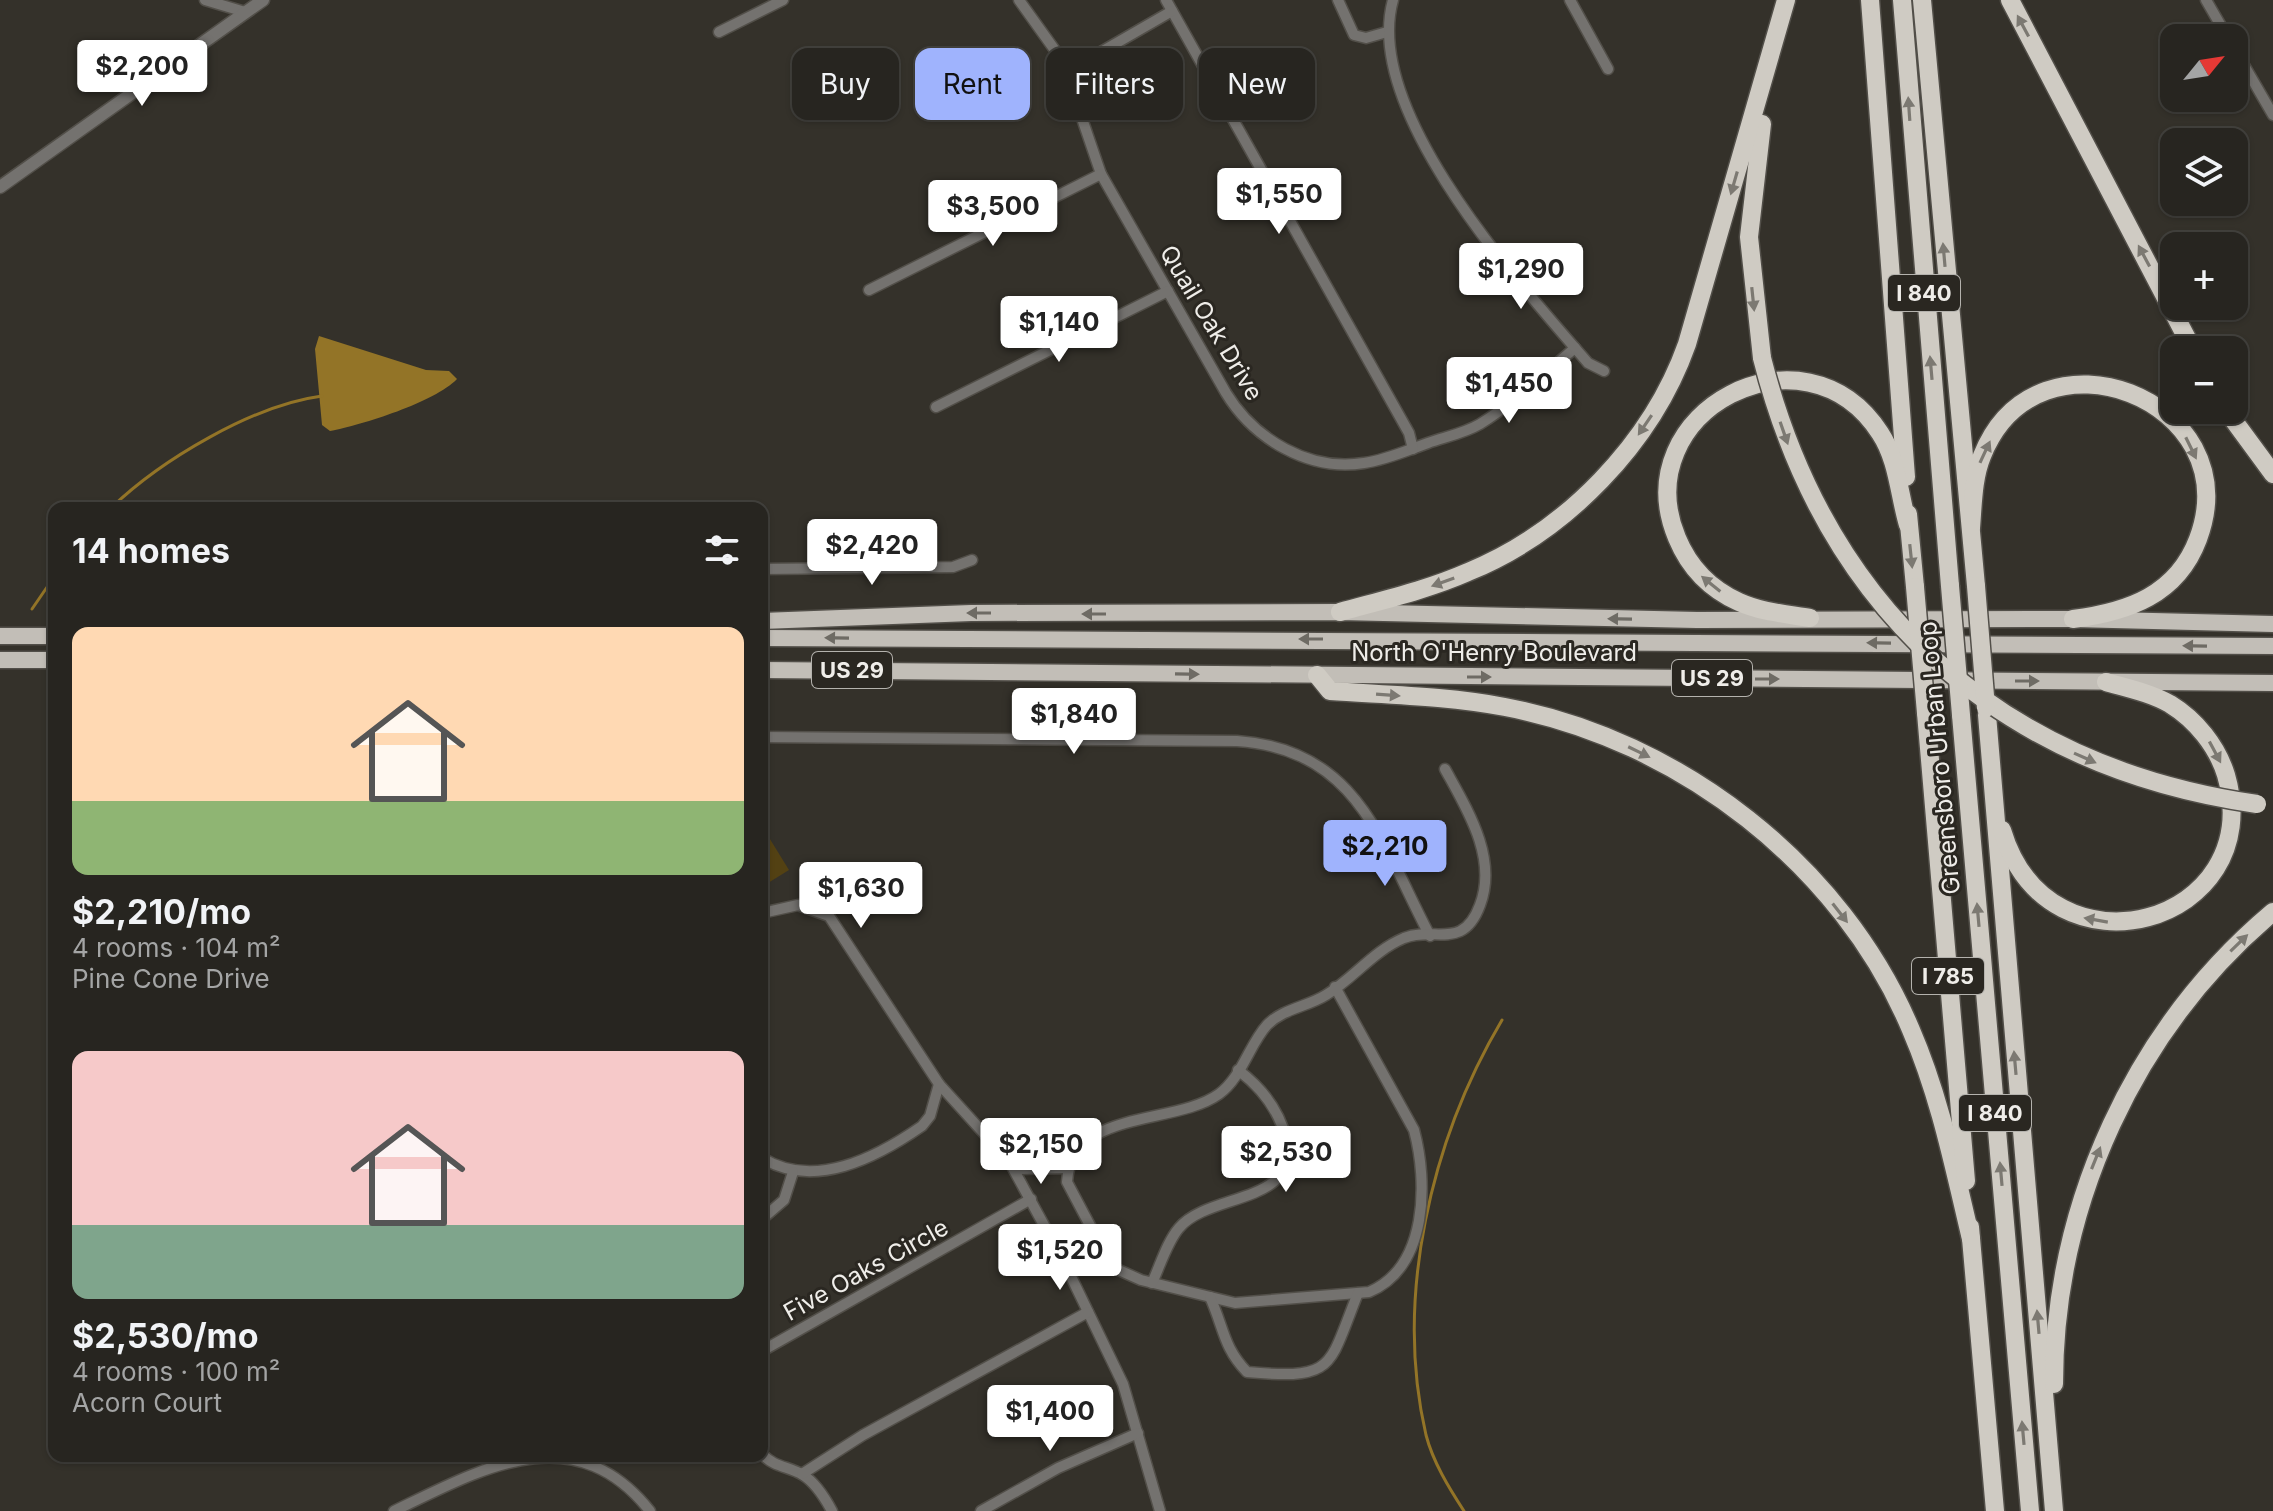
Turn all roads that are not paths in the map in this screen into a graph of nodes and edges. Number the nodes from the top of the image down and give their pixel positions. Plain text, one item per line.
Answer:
1 (205, 0) edge
2 (263, 0) edge
3 (783, 0) edge
4 (1019, 0) edge
5 (1166, 0) edge
6 (1338, 0) edge
7 (1393, 0) edge
8 (1570, 0) edge
9 (1786, 0) edge
10 (1870, 0) edge
11 (1902, 0) edge
12 (1922, 0) edge
13 (2010, 0) edge
14 (2206, 0) edge
15 (1172, 11) junction
16 (245, 12) junction
17 (2220, 24) edge
18 (719, 32) dead end
19 (1387, 32) junction
20 (1052, 48) edge
21 (1108, 48) edge
22 (1608, 69) dead end
23 (2248, 72) edge
24 (2273, 115) edge
25 (1080, 120) edge
26 (1101, 174) junction
27 (0, 187) edge
28 (869, 290) dead end
29 (1168, 291) junction
30 (2186, 336) edge
31 (1575, 348) junction
32 (1604, 371) dead end
33 (936, 407) dead end
34 (2236, 424) edge
35 (1413, 449) junction
36 (2273, 474) edge
37 (1908, 525) junction
38 (1971, 528) junction
39 (972, 560) dead end
40 (768, 569) edge
41 (1340, 612) junction
42 (1810, 618) junction
43 (2073, 619) junction
44 (768, 621) edge
45 (2273, 624) edge
46 (0, 636) edge
47 (48, 636) edge
48 (768, 638) edge
49 (2273, 646) edge
50 (0, 660) edge
51 (48, 660) edge
52 (768, 670) edge
53 (1317, 675) junction
54 (2106, 682) junction
55 (2273, 683) edge
56 (768, 737) edge
57 (1445, 769) dead end
58 (1995, 802) junction
59 (2265, 805) edge
60 (768, 912) edge
61 (2273, 912) edge
62 (1430, 936) junction
63 (1335, 987) junction
64 (1238, 1070) junction
65 (939, 1084) junction
66 (768, 1161) edge
67 (1068, 1168) junction
68 (1014, 1169) junction
69 (793, 1172) junction
70 (1031, 1199) junction
71 (768, 1214) edge
72 (1971, 1239) junction
73 (1152, 1283) junction
74 (1358, 1293) junction
75 (1210, 1297) junction
76 (1088, 1312) junction
77 (768, 1348) edge
78 (1138, 1433) junction
79 (768, 1459) edge
80 (508, 1462) edge
81 (579, 1462) edge
82 (802, 1474) junction
83 (394, 1511) edge
84 (650, 1511) edge
85 (832, 1511) edge
86 (981, 1511) edge
87 (1160, 1511) edge
88 (1995, 1511) edge
89 (2030, 1511) edge
90 (2055, 1511) edge

1 - 16 street
2 - 16 street
3 - 18 street
4 - 20 street, Quail Oak Drive
5 - 15 street
6 - 19 street
7 - 19 street
8 - 22 street
9 -> 41 highway
9 -> 59 highway, bridge
10 - 37 highway, Greensboro Urban Loop / I 840
89 -> 11 highway, Greensboro Urban Loop / I 840, bridge
38 -> 12 highway
30 -> 13 highway
14 - 17 street
15 - 21 street
15 - 35 street
16 - 27 street
19 - 31 street
23 - 24 street
25 - 26 street, Quail Oak Drive
26 - 28 street
26 - 29 street, Quail Oak Drive
29 - 33 street
29 - 35 street, Quail Oak Drive
31 - 32 street
31 - 35 street, Quail Oak Drive
34 - 36 highway
42 -> 37 highway
37 -> 72 highway, Greensboro Urban Loop / I 785, bridge
38 -> 43 highway
38 - 58 highway, bridge
39 - 40 street
42 -> 41 highway
41 -> 44 highway
42 - 43 highway
43 - 45 highway
46 - 47 highway
49 -> 48 highway, North O'Henry Boulevard / US 29
50 - 51 highway
52 -> 53 highway, North O'Henry Boulevard / US 29
53 -> 54 highway, North O'Henry Boulevard / US 29
53 -> 72 highway
54 - 55 highway, North O'Henry Boulevard / US 29
54 -> 58 highway
56 - 62 street
57 - 62 street
90 -> 58 highway
60 - 65 street
90 -> 61 highway
62 - 63 street
63 - 64 street
63 - 74 street
64 - 67 street
64 - 73 street
65 - 68 street
65 - 69 street
66 - 69 street
67 - 68 street
67 - 73 street
68 - 70 street
69 - 71 street
70 - 76 street
70 - 77 street, Five Oaks Circle
72 - 88 highway, Greensboro Urban Loop / I 785
73 - 75 street
74 - 75 street
74 - 75 street
76 - 78 street
76 - 82 street
78 - 86 street
78 - 87 street
79 - 82 street
80 - 83 street
81 - 84 street
82 - 85 street

